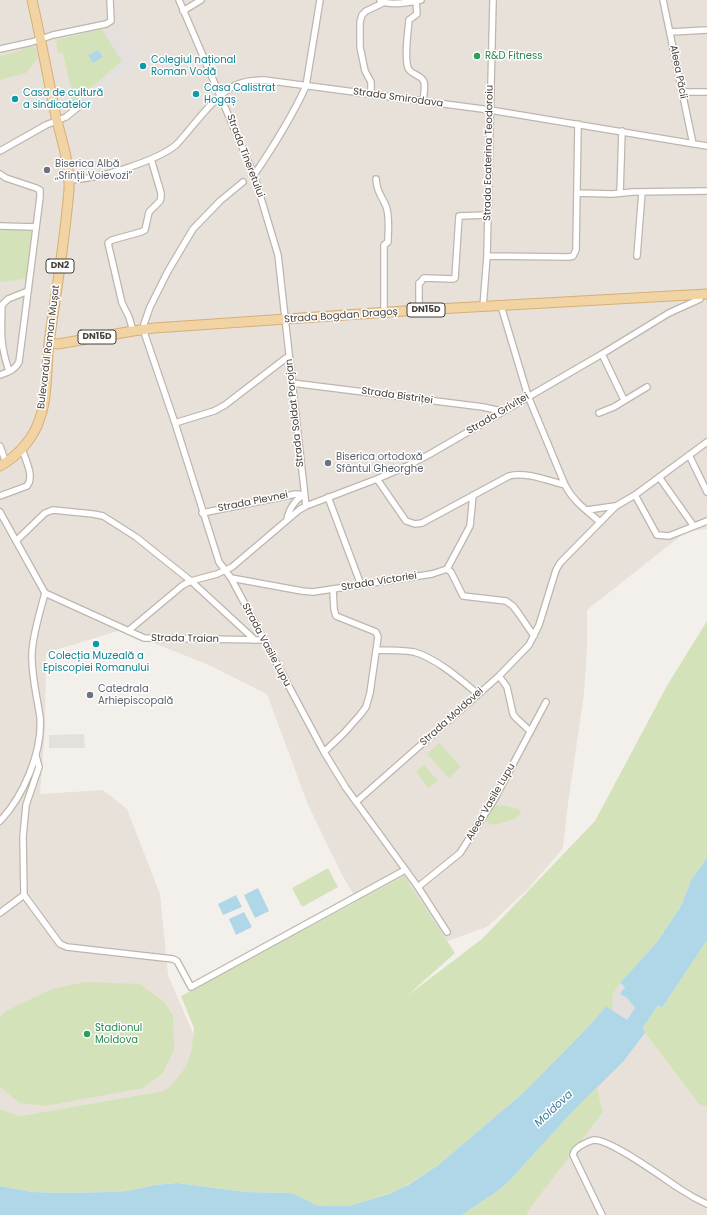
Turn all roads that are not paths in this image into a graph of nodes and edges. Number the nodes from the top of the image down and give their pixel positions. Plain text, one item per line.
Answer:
1 (32, 0) edge
2 (110, 0) edge
3 (179, 0) edge
4 (201, 0) edge
5 (320, 0) edge
6 (493, 0) edge
7 (663, 0) edge
8 (382, 1) edge
9 (419, 1) edge
10 (183, 11) junction
11 (707, 30) edge
12 (670, 32) junction
13 (40, 39) junction
14 (0, 49) edge
15 (306, 86) junction
16 (682, 92) junction
17 (707, 92) edge
18 (370, 94) junction
19 (220, 95) junction
20 (423, 101) junction
21 (82, 104) dead end
22 (490, 110) junction
23 (57, 120) junction
24 (578, 124) junction
25 (622, 131) junction
26 (693, 144) junction
27 (707, 146) edge
28 (0, 150) edge
29 (151, 159) junction
30 (0, 175) edge
31 (254, 175) junction
32 (376, 179) dead end
33 (70, 180) junction
34 (243, 182) dead end
35 (707, 191) edge
36 (642, 192) junction
37 (577, 193) junction
38 (620, 193) junction
39 (488, 215) junction
40 (0, 226) edge
41 (36, 227) junction
42 (487, 256) junction
43 (637, 256) dead end
44 (28, 291) junction
45 (703, 294) edge
46 (1, 306) edge
47 (501, 306) junction
48 (483, 307) junction
49 (419, 310) junction
50 (384, 312) junction
51 (286, 320) junction
52 (145, 329) junction
53 (133, 331) junction
54 (49, 343) junction
55 (602, 354) junction
56 (289, 358) junction
57 (9, 372) junction
58 (0, 375) edge
59 (292, 383) junction
60 (647, 387) dead end
61 (528, 396) junction
62 (624, 400) junction
63 (501, 411) junction
64 (599, 412) dead end
65 (175, 422) junction
66 (707, 442) edge
67 (0, 446) edge
68 (22, 449) junction
69 (689, 455) junction
70 (3, 465) edge
71 (658, 477) junction
72 (377, 479) junction
73 (565, 485) junction
74 (707, 492) edge
75 (304, 495) junction
76 (473, 495) junction
77 (635, 495) junction
78 (0, 496) edge
79 (328, 497) junction
80 (306, 506) junction
81 (616, 506) junction
82 (587, 510) junction
83 (0, 512) edge
84 (202, 513) junction
85 (287, 520) junction
86 (707, 521) edge
87 (600, 522) junction
88 (693, 526) junction
89 (16, 541) junction
90 (447, 568) junction
91 (225, 571) junction
92 (231, 578) junction
93 (191, 581) junction
94 (361, 585) junction
95 (332, 590) junction
96 (45, 593) junction
97 (128, 631) junction
98 (534, 636) junction
99 (255, 640) junction
100 (264, 640) junction
101 (376, 650) junction
102 (499, 676) junction
103 (478, 694) junction
104 (546, 702) dead end
105 (530, 731) junction
106 (324, 752) junction
107 (36, 755) junction
108 (356, 802) junction
109 (0, 821) edge
110 (405, 870) junction
111 (418, 887) junction
112 (24, 895) junction
113 (0, 913) edge
114 (447, 932) dead end
115 (707, 1204) edge
116 (602, 1215) edge

1 - 13 main road, Bulevardul Roman Mușat / DN2
2 - 13 street
3 - 10 street, Strada Tineretului
4 - 10 street
5 - 15 street
6 - 22 street, Strada Ecaterina Teodoroiu
7 - 12 street, Aleea Păcii
8 - 9 street
8 - 18 street
9 - 20 street
10 - 19 street, Strada Tineretului
11 - 12 street
12 - 16 street, Aleea Păcii
13 - 14 street
13 - 23 main road, Bulevardul Roman Mușat / DN2
15 - 18 street, Strada Smirodava
15 - 19 street, Strada Smirodava
15 - 31 street
16 - 17 street
16 - 26 street, Aleea Păcii
18 - 20 street, Strada Smirodava
19 - 29 street, Strada Smirodava
19 - 31 street, Strada Tineretului
20 - 22 street, Strada Smirodava
21 - 23 street
22 - 24 street, Strada Smirodava
22 - 39 street, Strada Ecaterina Teodoroiu
23 - 28 street
23 - 33 main road, Bulevardul Roman Mușat / DN2
24 - 25 street, Strada Smirodava
24 - 37 street
25 - 26 street, Strada Smirodava
25 - 38 street
26 - 27 street, Strada Smirodava
29 - 33 street, Strada Smirodava
29 - 53 street
30 - 41 street
31 - 51 street, Strada Tineretului
32 - 50 street
33 - 54 main road, Bulevardul Roman Mușat / DN2
34 - 52 street
35 - 36 street
36 - 38 street
36 - 43 street
37 - 38 street
37 - 42 street
39 - 42 street, Strada Ecaterina Teodoroiu
39 - 49 street
40 - 41 street
41 - 44 street
42 - 48 street, Strada Ecaterina Teodoroiu
44 - 46 street
44 - 57 street
45 - 47 main road, Strada Bogdan Dragoș / DN15D
45 - 55 street, Strada Griviței
46 - 57 street
47 - 48 main road, Strada Bogdan Dragoș / DN15D
47 - 61 street
48 - 49 main road, Strada Bogdan Dragoș / DN15D
49 - 50 main road, Strada Bogdan Dragoș / DN15D
50 - 51 main road, Strada Bogdan Dragoș / DN15D
51 - 52 main road, Strada Bogdan Dragoș / DN15D
51 - 56 street, Strada Soldat Porojan
52 - 53 main road, Strada Bogdan Dragoș / DN15D
52 - 65 street, Strada Vasile Lupu
53 - 54 main road, Strada Bogdan Dragoș / DN15D
54 - 68 main road, Bulevardul Roman Mușat / DN2
55 - 61 street, Strada Griviței
55 - 62 street
56 - 59 street, Strada Soldat Porojan
56 - 65 street
57 - 58 street
59 - 63 street, Strada Bistriței
59 - 75 street, Strada Soldat Porojan
60 - 62 street
61 - 63 street, Strada Griviței
61 - 73 street
62 - 64 street
63 - 72 street, Strada Griviței
65 - 84 street, Strada Vasile Lupu
66 - 69 street
67 - 70 street
68 - 70 main road, Bulevardul Roman Mușat / DN2
68 - 78 street
69 - 71 street
69 - 74 street
71 - 77 street
71 - 88 street
72 - 76 street
72 - 79 street, Strada Griviței
73 - 76 street
73 - 82 street
75 - 80 street, Strada Soldat Porojan
75 - 84 street, Strada Plevnei
75 - 85 street, Strada Griviței
76 - 90 street
77 - 81 street
77 - 88 street
79 - 80 street, Strada Griviței
79 - 94 street
80 - 85 street, Strada Griviței
81 - 82 street
81 - 87 street, Strada Moldovei
82 - 87 street
83 - 89 street
84 - 91 street, Strada Vasile Lupu
85 - 91 street, Strada Griviței
86 - 88 street
87 - 98 street, Strada Moldovei
89 - 93 street
89 - 96 street
90 - 94 street, Strada Victoriei
90 - 98 street
91 - 92 street, Strada Vasile Lupu
91 - 93 street, Strada Griviței
92 - 95 street, Strada Victoriei
92 - 100 street, Strada Vasile Lupu
93 - 97 street, Strada Griviței
93 - 99 street
94 - 95 street, Strada Victoriei
95 - 101 street
96 - 97 street, Strada Traian
96 - 107 street
97 - 99 street, Strada Traian
98 - 102 street, Strada Moldovei
99 - 100 street, Strada Traian
100 - 106 street, Strada Vasile Lupu
101 - 103 street
101 - 106 street
102 - 103 street, Strada Moldovei
102 - 105 street
103 - 108 street, Strada Moldovei
104 - 105 street, Aleea Vasile Lupu
105 - 111 street, Aleea Vasile Lupu
106 - 108 street, Strada Vasile Lupu
107 - 109 street
107 - 112 street
108 - 110 street, Strada Vasile Lupu
110 - 111 street, Strada Vasile Lupu
110 - 112 street
111 - 114 street, Strada Vasile Lupu
112 - 113 street
115 - 116 street

